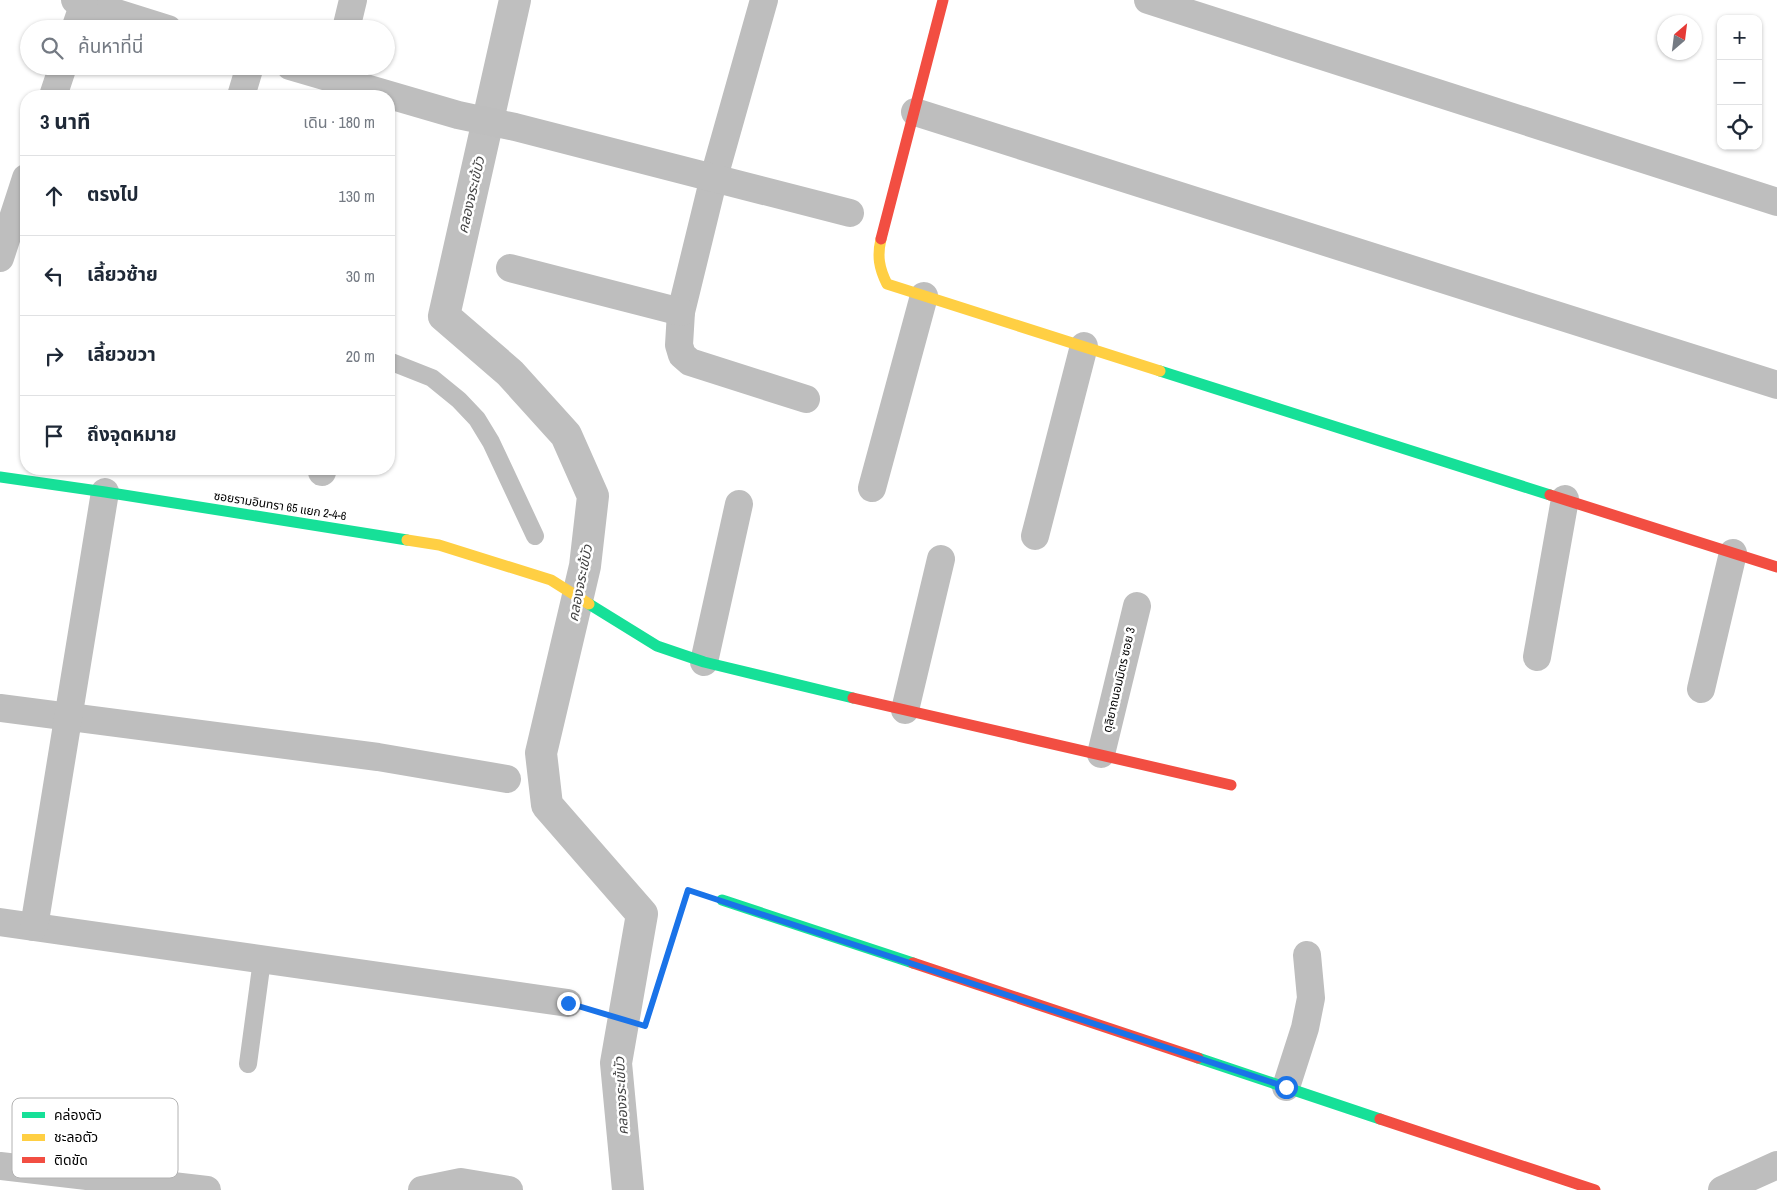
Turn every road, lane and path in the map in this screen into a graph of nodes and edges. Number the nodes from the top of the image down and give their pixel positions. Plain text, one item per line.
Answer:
1 (353, 0) edge
2 (764, 0) edge
3 (943, 0) edge
4 (1148, 0) edge
5 (80, 1) edge
6 (77, 20) edge
7 (140, 20) edge
8 (348, 20) edge
9 (60, 75) edge
10 (247, 75) edge
11 (340, 75) edge
12 (55, 90) edge
13 (243, 90) edge
14 (384, 90) edge
15 (395, 94) edge
16 (915, 112) junction
17 (714, 177) junction
18 (18, 193) edge
19 (1777, 202) edge
20 (850, 213) dead end
21 (0, 258) edge
22 (510, 268) dead end
23 (924, 296) junction
24 (681, 312) junction
25 (1084, 346) junction
26 (395, 363) edge
27 (1777, 385) edge
28 (806, 399) dead end
29 (0, 478) edge
30 (872, 488) dead end
31 (105, 492) junction
32 (1565, 499) junction
33 (739, 504) dead end
34 (535, 536) dead end
35 (1035, 536) dead end
36 (1734, 553) junction
37 (941, 559) dead end
38 (1777, 567) edge
39 (1137, 606) dead end
40 (1537, 657) dead end
41 (704, 662) junction
42 (1701, 689) dead end
43 (0, 708) edge
44 (905, 710) junction
45 (68, 718) junction
46 (1101, 754) junction
47 (507, 779) dead end
48 (1231, 785) dead end
49 (722, 900) joint
50 (0, 922) edge
51 (34, 927) junction
52 (1307, 955) dead end
53 (262, 960) junction
54 (568, 1003) joint
55 (248, 1064) dead end
56 (1286, 1087) junction
57 (1777, 1165) edge
58 (104, 1178) edge
59 (207, 1190) edge
60 (422, 1190) edge
61 (509, 1190) edge
62 (1595, 1190) edge
63 (1722, 1190) edge

1 - 8 street
2 - 17 street
3 - 16 street
4 - 19 street
5 - 6 street
5 - 7 street
9 - 12 street
10 - 13 street
11 - 14 street
15 - 17 street
16 - 23 street
16 - 27 street
17 - 20 street
17 - 24 street
18 - 21 street
22 - 24 street
23 - 25 street
23 - 30 street
24 - 28 street
25 - 32 street
25 - 35 street
26 - 34 lane
29 - 31 street, ซอยรามอินทรา 65 แยก 2-4-6
31 - 41 street, ซอยรามอินทรา 65 แยก 2-4-6
31 - 45 street
32 - 36 street
32 - 40 street
33 - 41 street
36 - 38 street
36 - 42 street
37 - 44 street
39 - 46 street, ดุลิยาถนอมมิตร ซอย 3
41 - 44 street, ซอยรามอินทรา 65 แยก 2-4-6
43 - 45 street
44 - 46 street, ซอยรามอินทรา 65 แยก 2-4-6
45 - 47 street
45 - 51 street
46 - 48 street, ซอยรามอินทรา 65 แยก 2-4-6
49 - 54 path
49 - 56 street
50 - 51 street
51 - 53 street
52 - 56 street
53 - 54 street
53 - 55 lane
56 - 62 street
57 - 63 street
58 - 59 street
60 - 61 street

